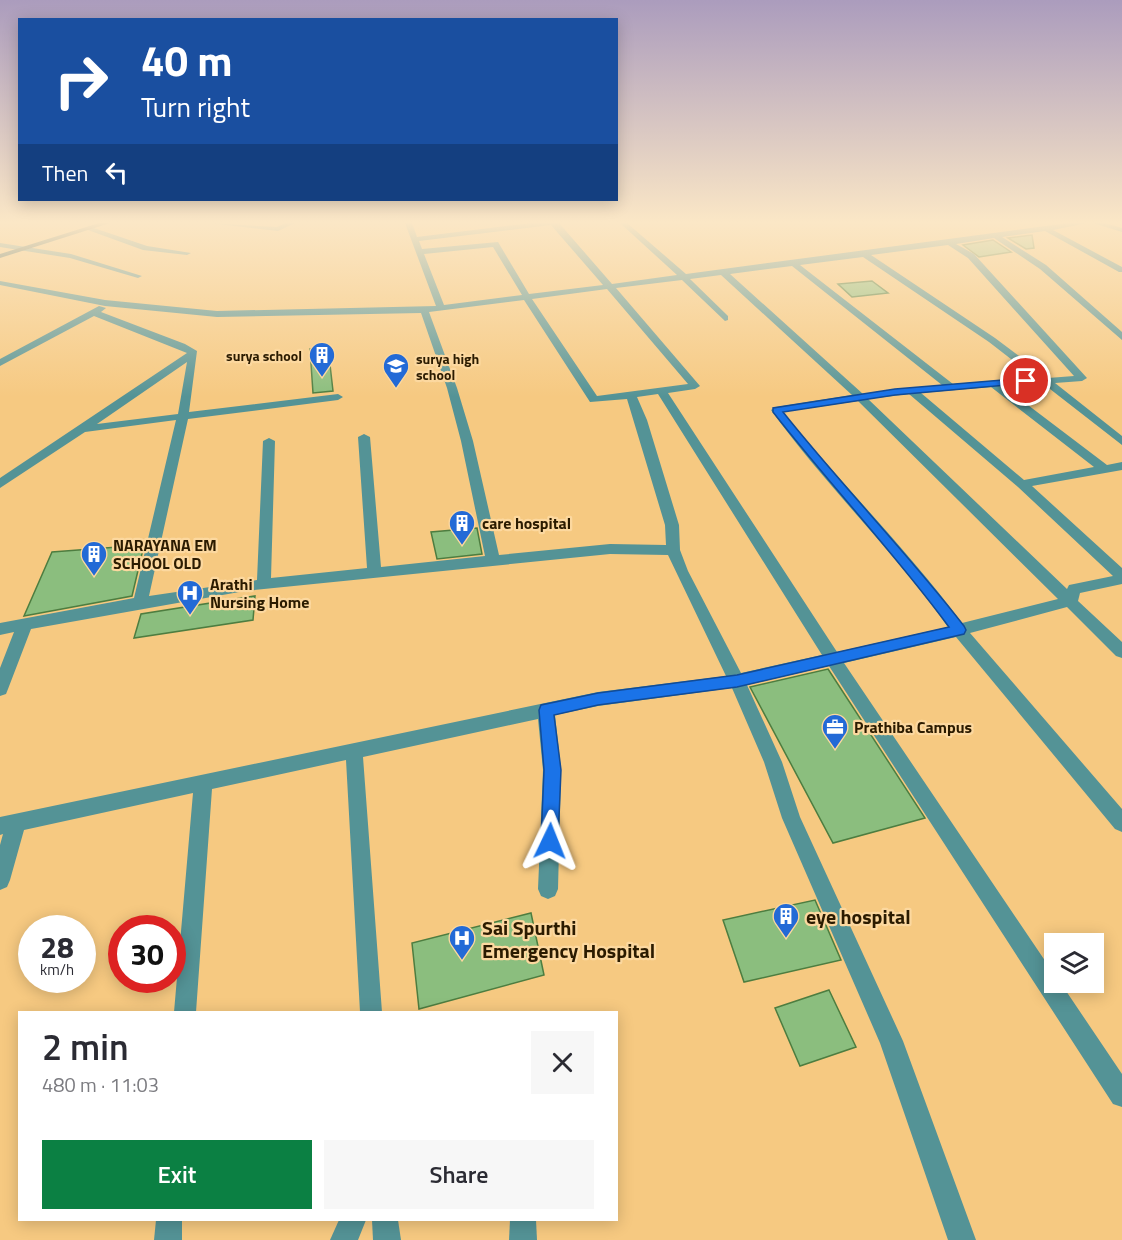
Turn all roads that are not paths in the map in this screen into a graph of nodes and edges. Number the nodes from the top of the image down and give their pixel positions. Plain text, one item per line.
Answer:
1 (431, 281) edge
2 (517, 281) edge
3 (605, 281) edge
4 (647, 281) edge
5 (688, 281) edge
6 (733, 281) edge
7 (816, 281) edge
8 (904, 281) edge
9 (994, 281) edge
10 (1059, 281) edge
11 (0, 283) edge
12 (609, 286) junction
13 (527, 297) junction
14 (110, 304) junction
15 (441, 308) junction
16 (424, 310) junction
17 (94, 313) junction
18 (725, 318) dead end
19 (1122, 337) edge
20 (194, 353) junction
21 (0, 363) edge
22 (1044, 380) junction
23 (993, 383) junction
24 (951, 387) junction
25 (661, 391) junction
26 (912, 391) junction
27 (631, 395) junction
28 (338, 397) dead end
29 (860, 398) junction
30 (182, 415) junction
31 (1122, 425) edge
32 (1102, 426) junction
33 (81, 429) junction
34 (364, 437) dead end
35 (269, 441) dead end
36 (1122, 442) edge
37 (1122, 466) edge
38 (1104, 470) junction
39 (0, 484) edge
40 (1022, 484) junction
41 (674, 550) junction
42 (493, 560) junction
43 (374, 572) junction
44 (1122, 577) edge
45 (264, 584) junction
46 (1071, 601) junction
47 (140, 602) junction
48 (25, 624) junction
49 (0, 629) edge
50 (959, 630) junction
51 (1122, 652) edge
52 (833, 659) junction
53 (737, 681) junction
54 (0, 689) edge
55 (546, 710) junction
56 (354, 751) junction
57 (203, 783) junction
58 (8, 824) edge
59 (1122, 824) edge
60 (0, 880) edge
61 (548, 889) dead end
62 (185, 1011) edge
63 (371, 1011) edge
64 (1122, 1095) edge
65 (170, 1221) edge
66 (353, 1221) edge
67 (385, 1221) edge
68 (524, 1221) edge
69 (168, 1240) edge
70 (344, 1240) edge
71 (387, 1240) edge
72 (523, 1240) edge
73 (962, 1240) edge

1 - 15 street
2 - 13 street
3 - 12 street
4 - 12 street
5 - 18 street
6 - 29 street
7 - 24 street
8 - 22 street
9 - 22 street
10 - 19 street
11 - 14 street
12 - 13 street
12 - 25 street
13 - 15 street
13 - 27 street
14 - 16 street
14 - 17 street
15 - 16 street
16 - 42 street
17 - 20 street
17 - 21 street
20 - 30 street
20 - 33 street
22 - 23 street
22 - 32 street
23 - 24 street
23 - 38 street
24 - 26 street
25 - 27 street
25 - 52 street
26 - 29 street
26 - 40 street
27 - 41 street
28 - 30 street
29 - 46 street
29 - 50 street
30 - 33 street
30 - 47 street
31 - 32 street
32 - 36 street
33 - 39 street
34 - 43 street
35 - 45 street
37 - 38 street
38 - 40 street
40 - 44 street
41 - 42 street
41 - 53 street
42 - 43 street
43 - 45 street
44 - 46 street
45 - 47 street
46 - 50 street
46 - 51 street
47 - 48 street
48 - 49 street
48 - 54 street
50 - 52 street
50 - 59 street
52 - 53 street
52 - 64 street
53 - 55 street
53 - 73 street
55 - 56 street
55 - 61 street
56 - 57 street
56 - 63 street
57 - 58 street
57 - 62 street
58 - 60 street
65 - 69 street
66 - 70 street
67 - 71 street
68 - 72 street

